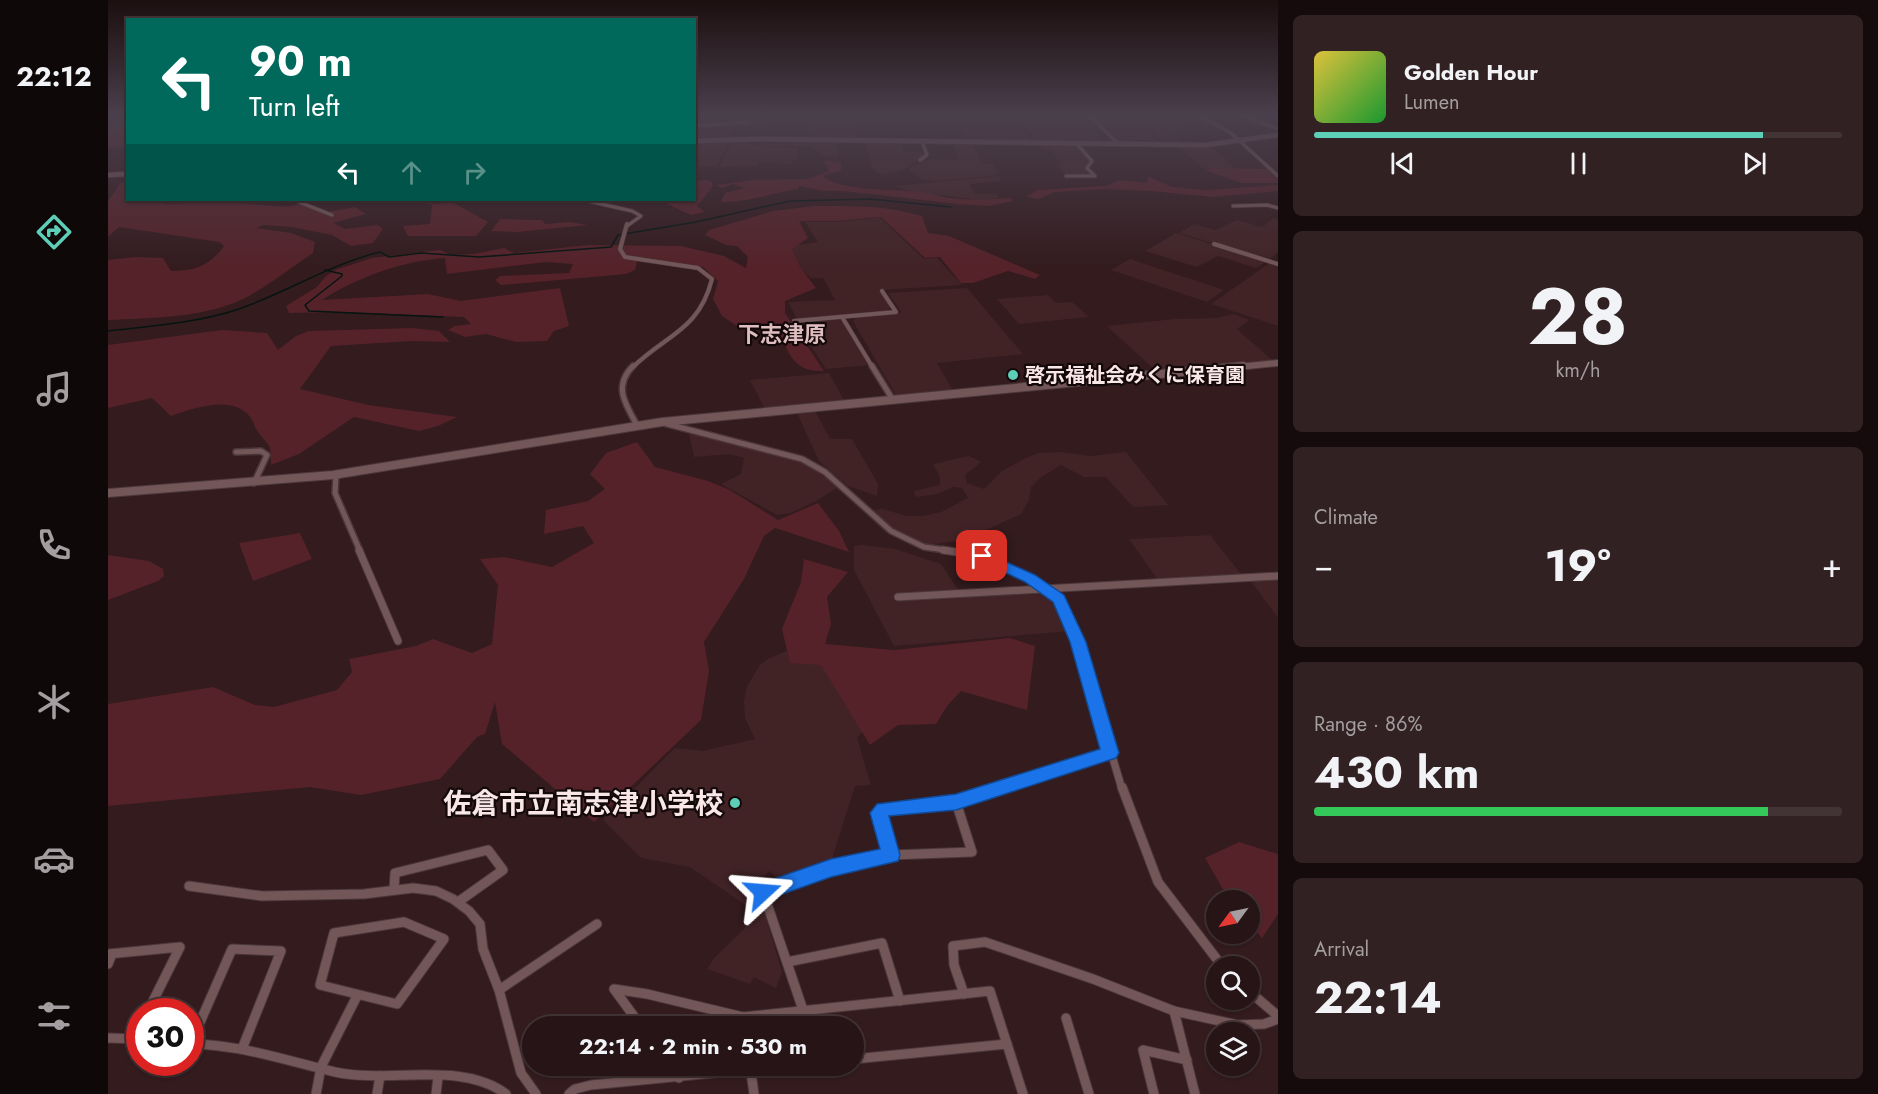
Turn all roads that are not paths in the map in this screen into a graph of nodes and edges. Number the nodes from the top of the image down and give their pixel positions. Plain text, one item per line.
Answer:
1 (1088, 166) edge
2 (126, 174) edge
3 (108, 175) edge
4 (1066, 176) dead end
5 (297, 201) edge
6 (588, 201) edge
7 (1233, 206) dead end
8 (1278, 208) edge
9 (332, 215) dead end
10 (1214, 244) dead end
11 (1278, 264) edge
12 (882, 291) dead end
13 (842, 317) junction
14 (794, 321) dead end
15 (1278, 363) edge
16 (893, 400) junction
17 (662, 422) junction
18 (637, 425) junction
19 (236, 452) dead end
20 (336, 474) junction
21 (254, 483) junction
22 (108, 493) edge
23 (1278, 576) edge
24 (1046, 588) junction
25 (898, 597) dead end
26 (398, 641) dead end
27 (1110, 753) junction
28 (956, 802) junction
29 (891, 855) junction
30 (189, 886) dead end
31 (394, 890) junction
32 (458, 902) junction
33 (597, 924) dead end
34 (110, 954) edge
35 (1214, 956) edge
36 (787, 962) junction
37 (108, 964) edge
38 (499, 990) junction
39 (964, 994) junction
40 (357, 996) junction
41 (154, 998) edge
42 (900, 1001) junction
43 (1260, 1001) edge
44 (803, 1010) junction
45 (1174, 1011) junction
46 (204, 1013) edge
47 (634, 1016) edge
48 (726, 1016) edge
49 (771, 1016) edge
50 (1066, 1017) dead end
51 (1278, 1018) edge
52 (126, 1036) edge
53 (108, 1038) edge
54 (204, 1044) edge
55 (1007, 1044) junction
56 (242, 1048) junction
57 (864, 1058) edge
58 (1187, 1060) junction
59 (321, 1067) junction
60 (692, 1076) edge
61 (751, 1076) edge
62 (380, 1077) junction
63 (438, 1077) junction
64 (679, 1078) joint
65 (500, 1092) edge
66 (316, 1094) edge
67 (377, 1094) edge
68 (436, 1094) edge
69 (536, 1094) edge
70 (569, 1094) edge
71 (753, 1094) edge
72 (1023, 1094) edge
73 (1089, 1094) edge
74 (1154, 1094) edge
75 (1196, 1094) edge

1 - 4 street
2 - 3 street
5 - 9 street
6 - 18 street
7 - 8 street
10 - 11 street
12 - 13 street
13 - 14 street
13 - 16 street
15 - 16 street
16 - 17 street
17 - 18 street
17 - 24 street
18 - 20 street
19 - 21 street
20 - 21 street
20 - 26 street
21 - 22 street
23 - 24 street
24 - 25 street
24 - 27 street
27 - 28 street
27 - 35 street
28 - 29 street
28 - 29 street
29 - 36 street
30 - 31 street
31 - 32 street
31 - 32 street
32 - 38 street
33 - 38 street
34 - 37 street
34 - 41 street
36 - 42 street
36 - 44 street
38 - 69 street
39 - 42 street
39 - 45 street
39 - 55 street
40 - 40 street
40 - 59 street
42 - 44 street
43 - 51 street
44 - 49 street
45 - 51 street
45 - 58 street
46 - 56 street
47 - 48 street
50 - 73 street
52 - 53 street
54 - 56 street
55 - 57 street
55 - 72 street
56 - 59 street
58 - 74 street
58 - 75 street
59 - 62 street
59 - 66 street
60 - 64 street
61 - 71 street
62 - 63 street
62 - 67 street
63 - 65 street
63 - 68 street
64 - 70 street

